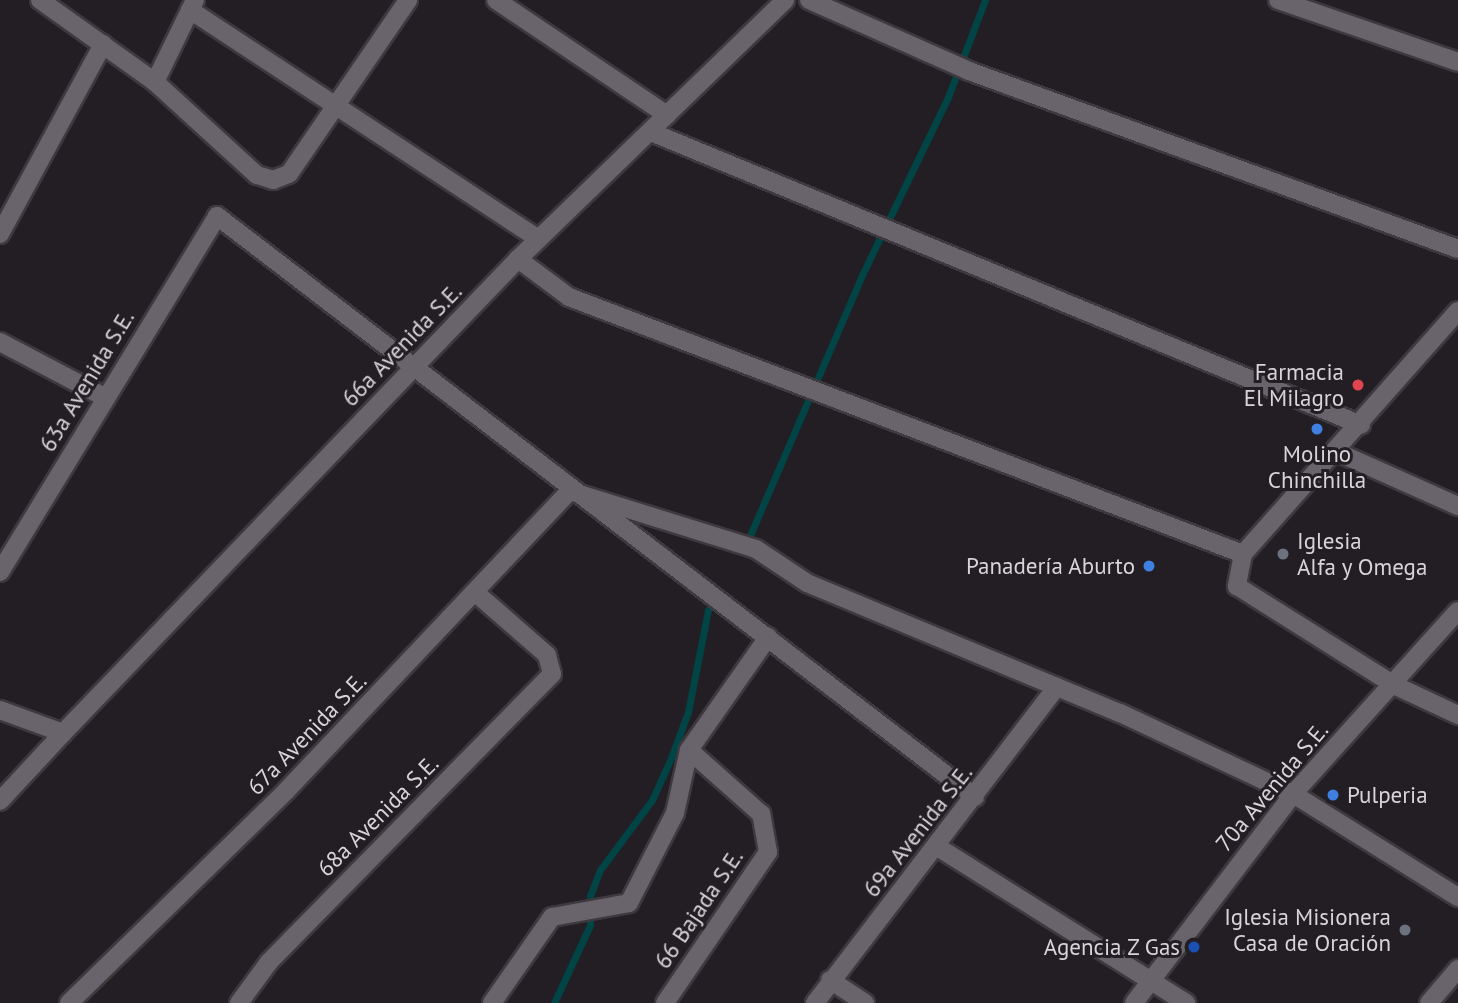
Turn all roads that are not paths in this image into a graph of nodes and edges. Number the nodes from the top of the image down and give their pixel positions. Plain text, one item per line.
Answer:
1 (40, 0) edge
2 (408, 0) edge
3 (496, 0) edge
4 (785, 0) edge
5 (809, 0) edge
6 (1278, 0) edge
7 (193, 5) edge
8 (103, 44) junction
9 (1458, 62) edge
10 (155, 82) junction
11 (332, 106) junction
12 (667, 116) junction
13 (650, 132) junction
14 (0, 234) edge
15 (539, 239) junction
16 (1458, 249) edge
17 (517, 259) junction
18 (1456, 320) edge
19 (0, 342) edge
20 (414, 368) junction
21 (106, 398) junction
22 (1361, 425) junction
23 (1337, 452) junction
24 (570, 491) junction
25 (1458, 506) edge
26 (1243, 554) junction
27 (0, 572) edge
28 (477, 594) junction
29 (1458, 611) edge
30 (768, 638) junction
31 (1394, 685) junction
32 (1057, 687) junction
33 (0, 710) edge
34 (1458, 715) edge
35 (63, 733) junction
36 (689, 750) junction
37 (1293, 794) junction
38 (975, 797) junction
39 (0, 801) edge
40 (939, 848) junction
41 (1458, 897) edge
42 (1458, 969) edge
43 (1151, 979) junction
44 (830, 980) junction
45 (69, 1003) edge
46 (239, 1003) edge
47 (492, 1003) edge
48 (665, 1003) edge
49 (815, 1003) edge
50 (865, 1003) edge
51 (1134, 1003) edge
52 (1186, 1003) edge
53 (1429, 1003) edge

1 - 8 street
2 - 11 street
3 - 12 street
4 - 12 street, 66a Avenida S.E.
5 - 16 street
6 - 9 street
7 - 10 street
7 - 11 street
8 - 10 street
8 - 14 street
10 - 11 street
11 - 15 street
12 - 13 street, 66a Avenida S.E.
13 - 15 street, 66a Avenida S.E.
13 - 22 street
15 - 17 street, 66a Avenida S.E.
17 - 20 street, 66a Avenida S.E.
17 - 26 street
18 - 22 street
19 - 21 street
20 - 21 street, 63a Avenida S.E.
20 - 24 street
20 - 35 street, 66a Avenida S.E.
21 - 27 street, 63a Avenida S.E.
22 - 23 street
23 - 25 street
23 - 26 street
24 - 28 street, 67a Avenida S.E.
24 - 30 street
24 - 32 street
26 - 31 street
28 - 45 street, 67a Avenida S.E.
28 - 46 street, 68a Avenida S.E.
29 - 31 street, 70a Avenida S.E.
30 - 36 street
30 - 38 street
31 - 34 street
31 - 37 street, 70a Avenida S.E.
32 - 37 street
32 - 38 street, 69a Avenida S.E.
33 - 35 street
35 - 39 street, 66a Avenida S.E.
36 - 47 street
36 - 48 street, 66 Bajada S.E.
37 - 41 street
37 - 43 street, 70a Avenida S.E.
38 - 40 street, 69a Avenida S.E.
40 - 43 street
40 - 44 street, 69a Avenida S.E.
42 - 53 street
43 - 51 street, 70a Avenida S.E.
43 - 52 street
44 - 49 street, 69a Avenida S.E.
44 - 50 street

